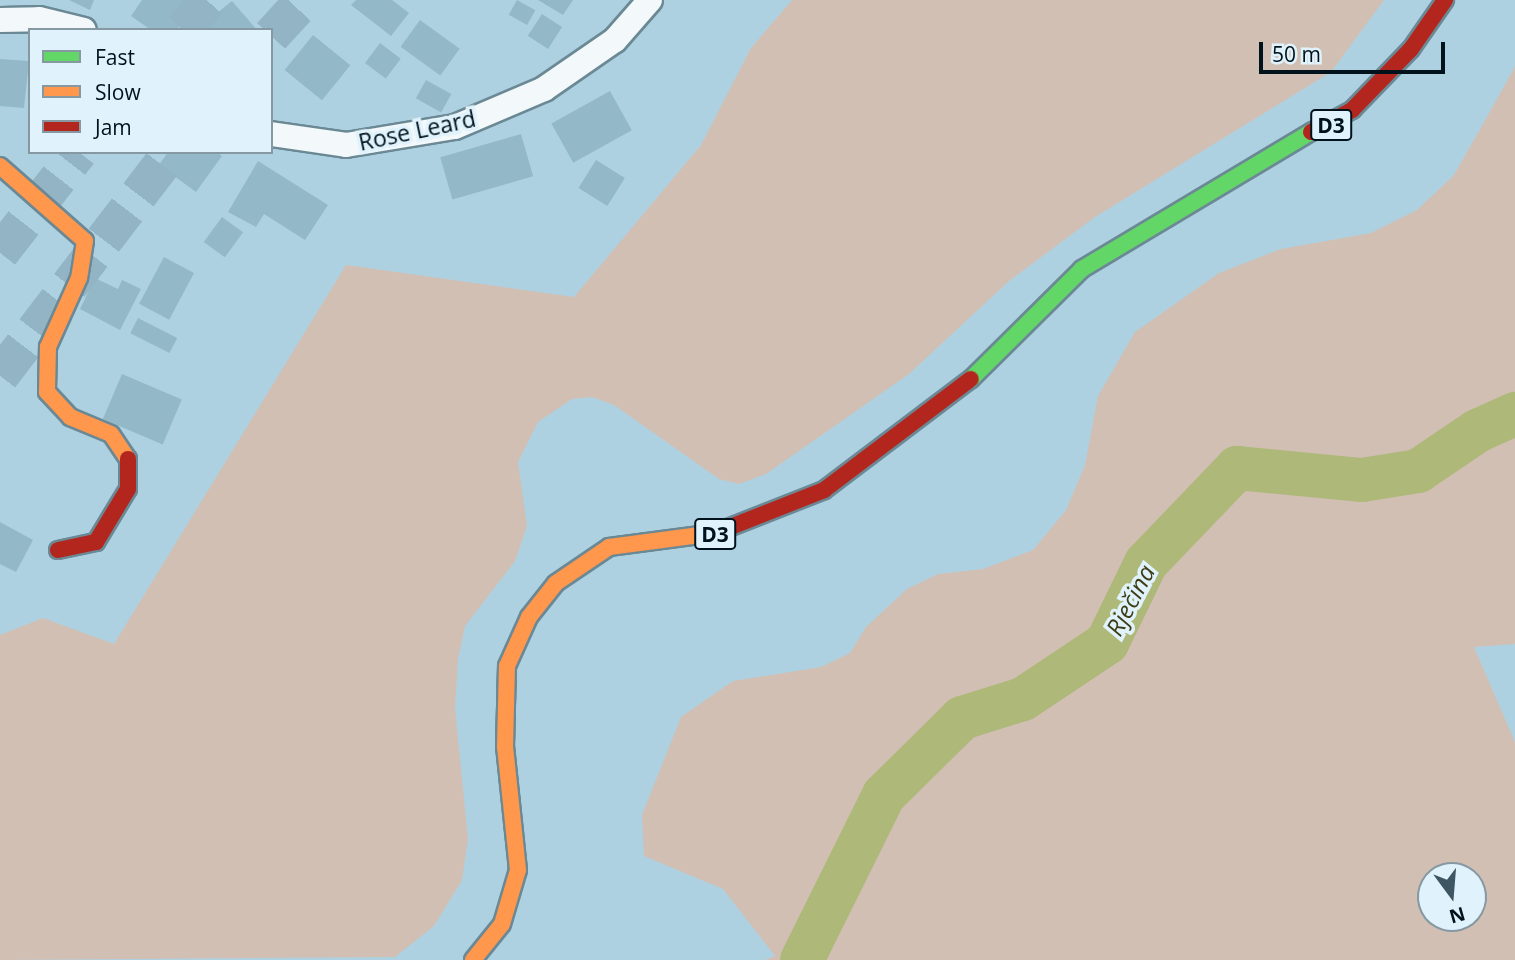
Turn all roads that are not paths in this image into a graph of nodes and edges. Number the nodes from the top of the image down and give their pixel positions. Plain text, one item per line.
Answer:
1 (650, 0) edge
2 (1445, 0) edge
3 (0, 20) edge
4 (76, 28) edge
5 (273, 134) edge
6 (0, 166) edge
7 (58, 550) dead end
8 (473, 960) edge

1 - 5 street, Rose Leard
2 - 8 main road, D3
3 - 4 street
6 - 7 main road

